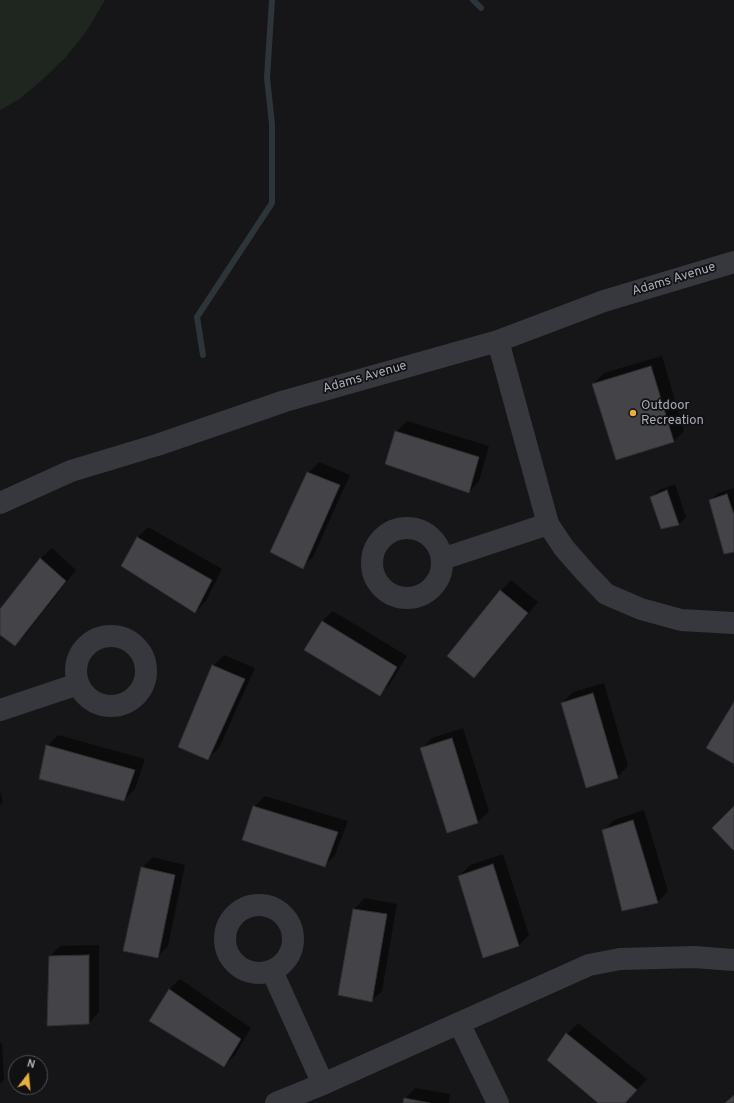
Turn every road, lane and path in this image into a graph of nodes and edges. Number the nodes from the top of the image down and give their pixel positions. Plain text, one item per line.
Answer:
1 (734, 262) edge
2 (498, 340) junction
3 (0, 503) edge
4 (548, 524) junction
5 (442, 559) dead end
6 (734, 623) edge
7 (78, 684) dead end
8 (0, 710) edge
9 (734, 960) edge
10 (272, 971) dead end
11 (459, 1023) junction
12 (323, 1084) junction
13 (276, 1103) edge
14 (498, 1103) edge

1 - 2 street, Adams Avenue
2 - 3 street, Adams Avenue
2 - 4 street
4 - 5 street
4 - 6 street
7 - 8 street
9 - 11 street
10 - 12 street
11 - 12 street
11 - 14 street
12 - 13 street

